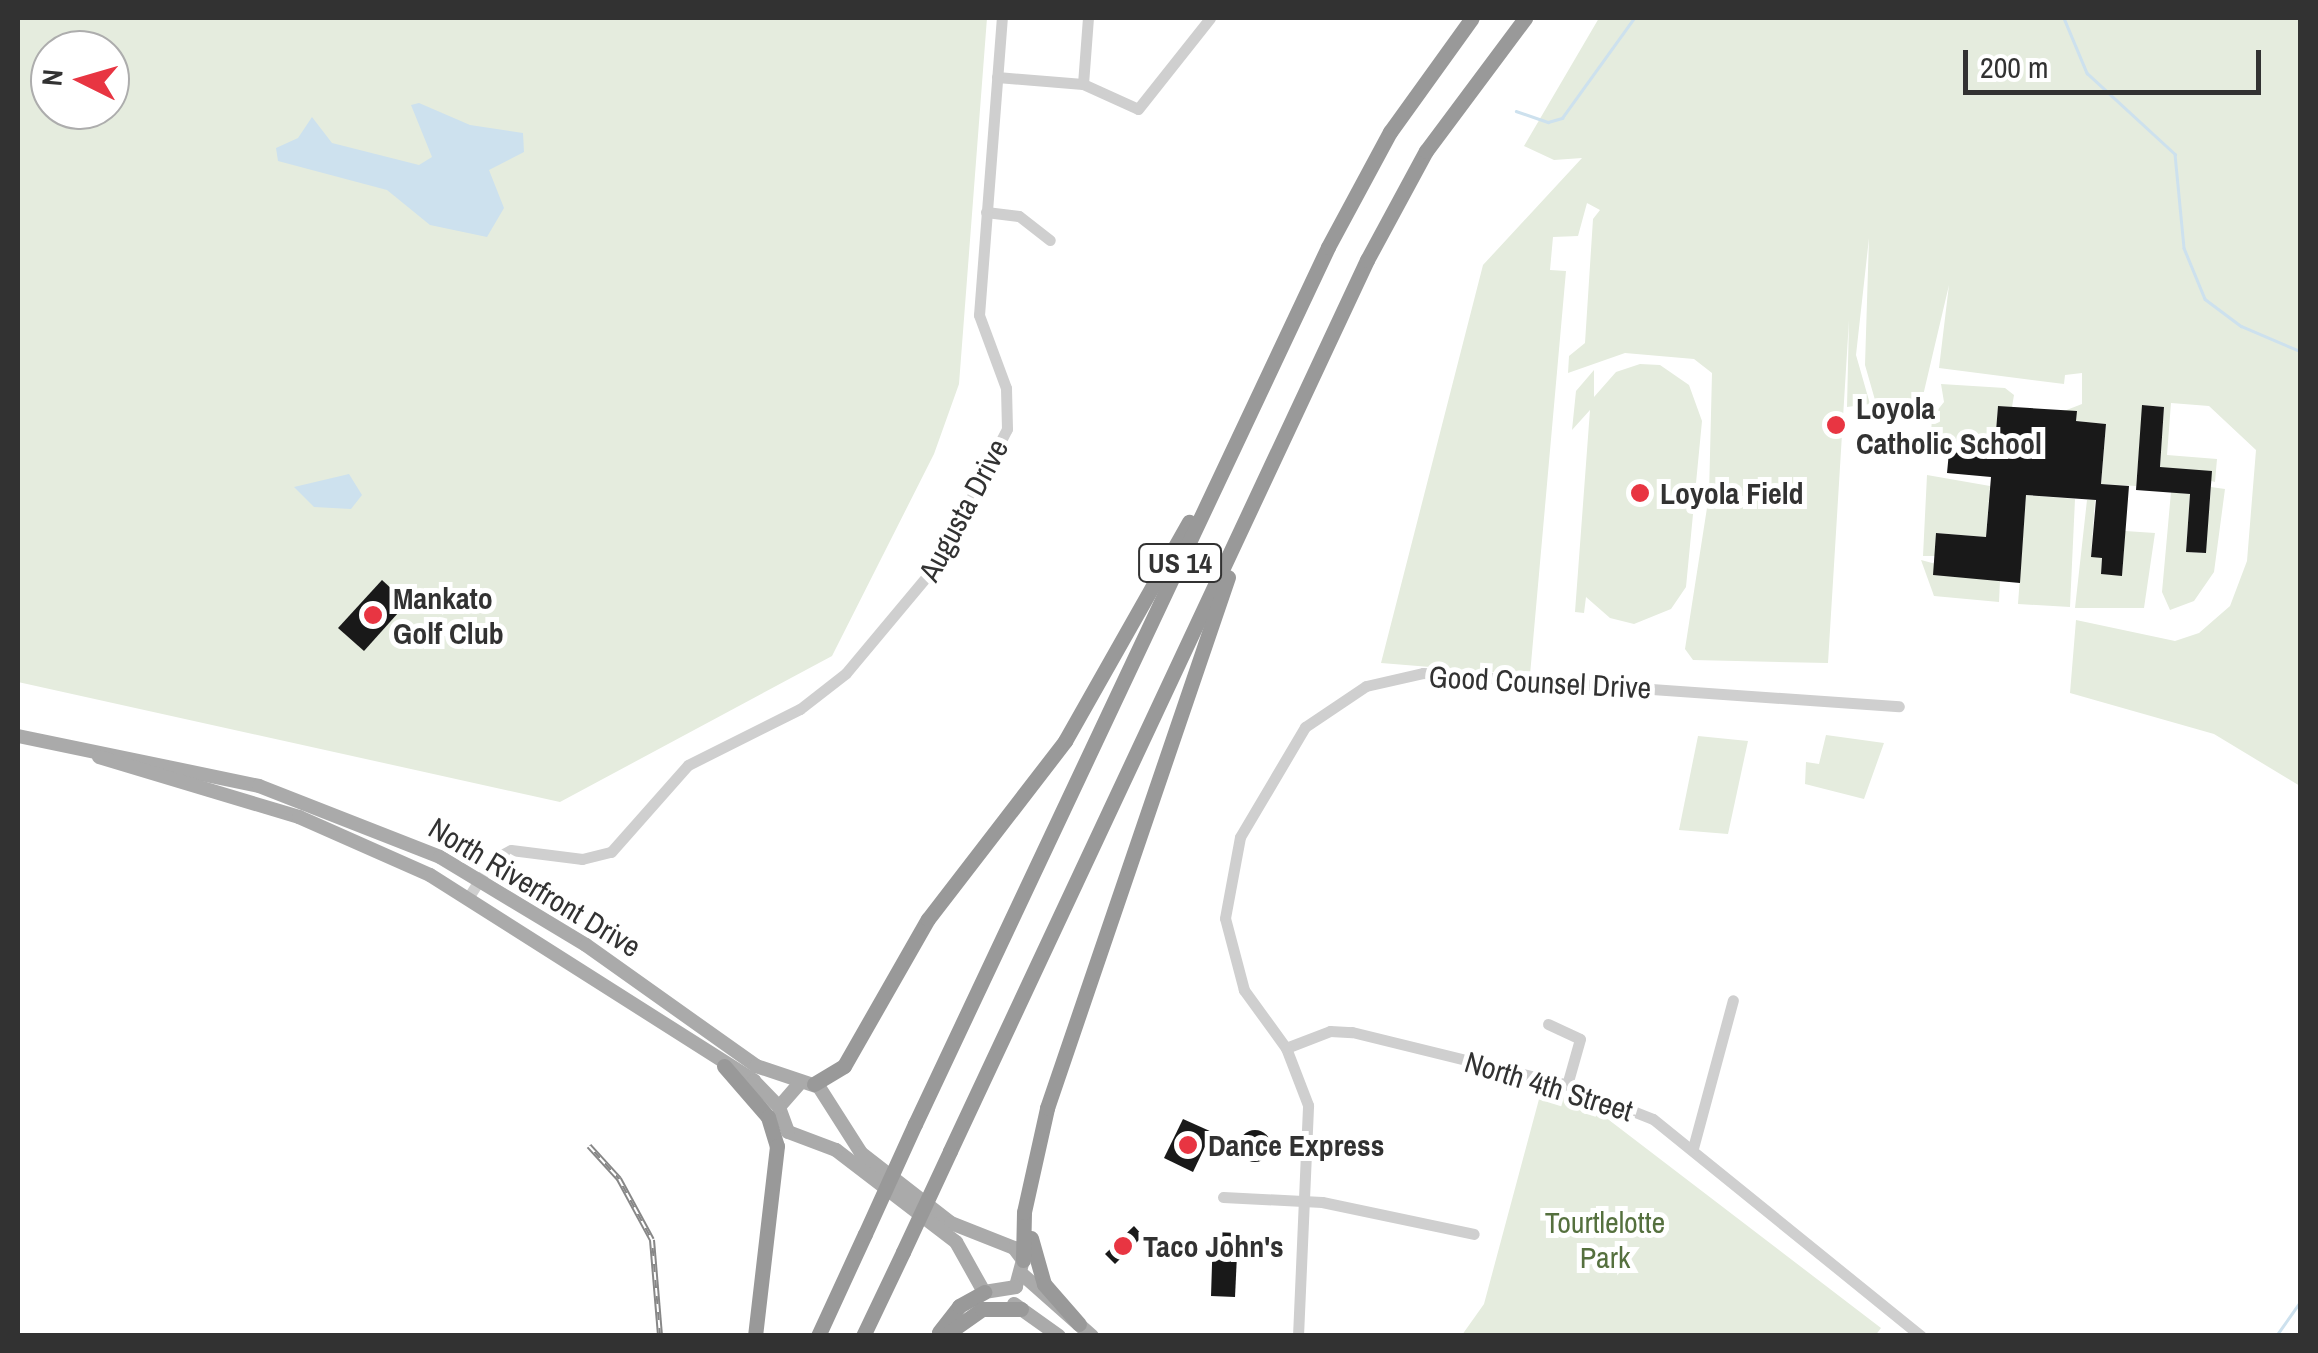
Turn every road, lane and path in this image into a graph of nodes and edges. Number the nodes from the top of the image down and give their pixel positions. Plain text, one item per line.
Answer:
1 (1002, 18) edge
2 (1088, 18) edge
3 (1210, 18) edge
4 (1472, 18) edge
5 (1525, 18) edge
6 (997, 77) junction
7 (1083, 84) junction
8 (986, 212) junction
9 (1050, 240) dead end
10 (1291, 418) junction
11 (1235, 446) junction
12 (1899, 706) dead end
13 (18, 736) edge
14 (46, 741) junction
15 (477, 881) junction
16 (468, 898) junction
17 (1732, 1000) dead end
18 (1548, 1024) dead end
19 (1286, 1048) junction
20 (724, 1066) junction
21 (807, 1084) junction
22 (1567, 1085) junction
23 (777, 1119) junction
24 (842, 1146) junction
25 (1693, 1148) junction
26 (1032, 1174) junction
27 (1224, 1197) dead end
28 (1307, 1202) junction
29 (1474, 1234) dead end
30 (960, 1236) junction
31 (1023, 1268) junction
32 (992, 1294) junction
33 (1021, 1309) junction
34 (1079, 1324) junction
35 (1911, 1333) edge
36 (754, 1336) edge
37 (818, 1336) edge
38 (864, 1336) edge
39 (941, 1336) edge
40 (1059, 1336) edge
41 (1092, 1336) edge
42 (1298, 1336) edge

1 - 6 street, Augusta Drive
2 - 7 street
3 - 7 street
4 - 11 highway, US 14
5 - 10 highway, US 14
6 - 7 street
6 - 8 street, Augusta Drive
8 - 9 street
8 - 15 street, Augusta Drive
10 - 26 highway
10 - 38 highway, US 14, bridge
11 - 21 highway
11 - 37 highway, US 14, bridge
12 - 19 street, Good Counsel Drive
13 - 14 main road, North Riverfront Drive
14 - 15 main road, North Riverfront Drive
14 - 16 main road, North Riverfront Drive
15 - 16 street
15 - 21 main road, North Riverfront Drive
16 - 20 main road, North Riverfront Drive
17 - 25 street
18 - 22 street
19 - 22 street, North 4th Street
19 - 28 street, Good Counsel Drive
20 - 23 highway
20 - 23 main road, North Riverfront Drive
21 - 23 main road
21 - 24 main road
22 - 25 street, North 4th Street
23 - 24 main road, North Riverfront Drive
23 - 36 highway
24 - 30 main road
25 - 35 street, North 4th Street
26 - 31 highway
26 - 34 highway
27 - 28 street
28 - 29 street
28 - 42 street, Good Counsel Drive
30 - 31 main road
30 - 32 main road
31 - 32 main road
31 - 34 main road
32 - 33 main road
32 - 39 highway
33 - 39 highway
33 - 40 main road
34 - 41 main road

